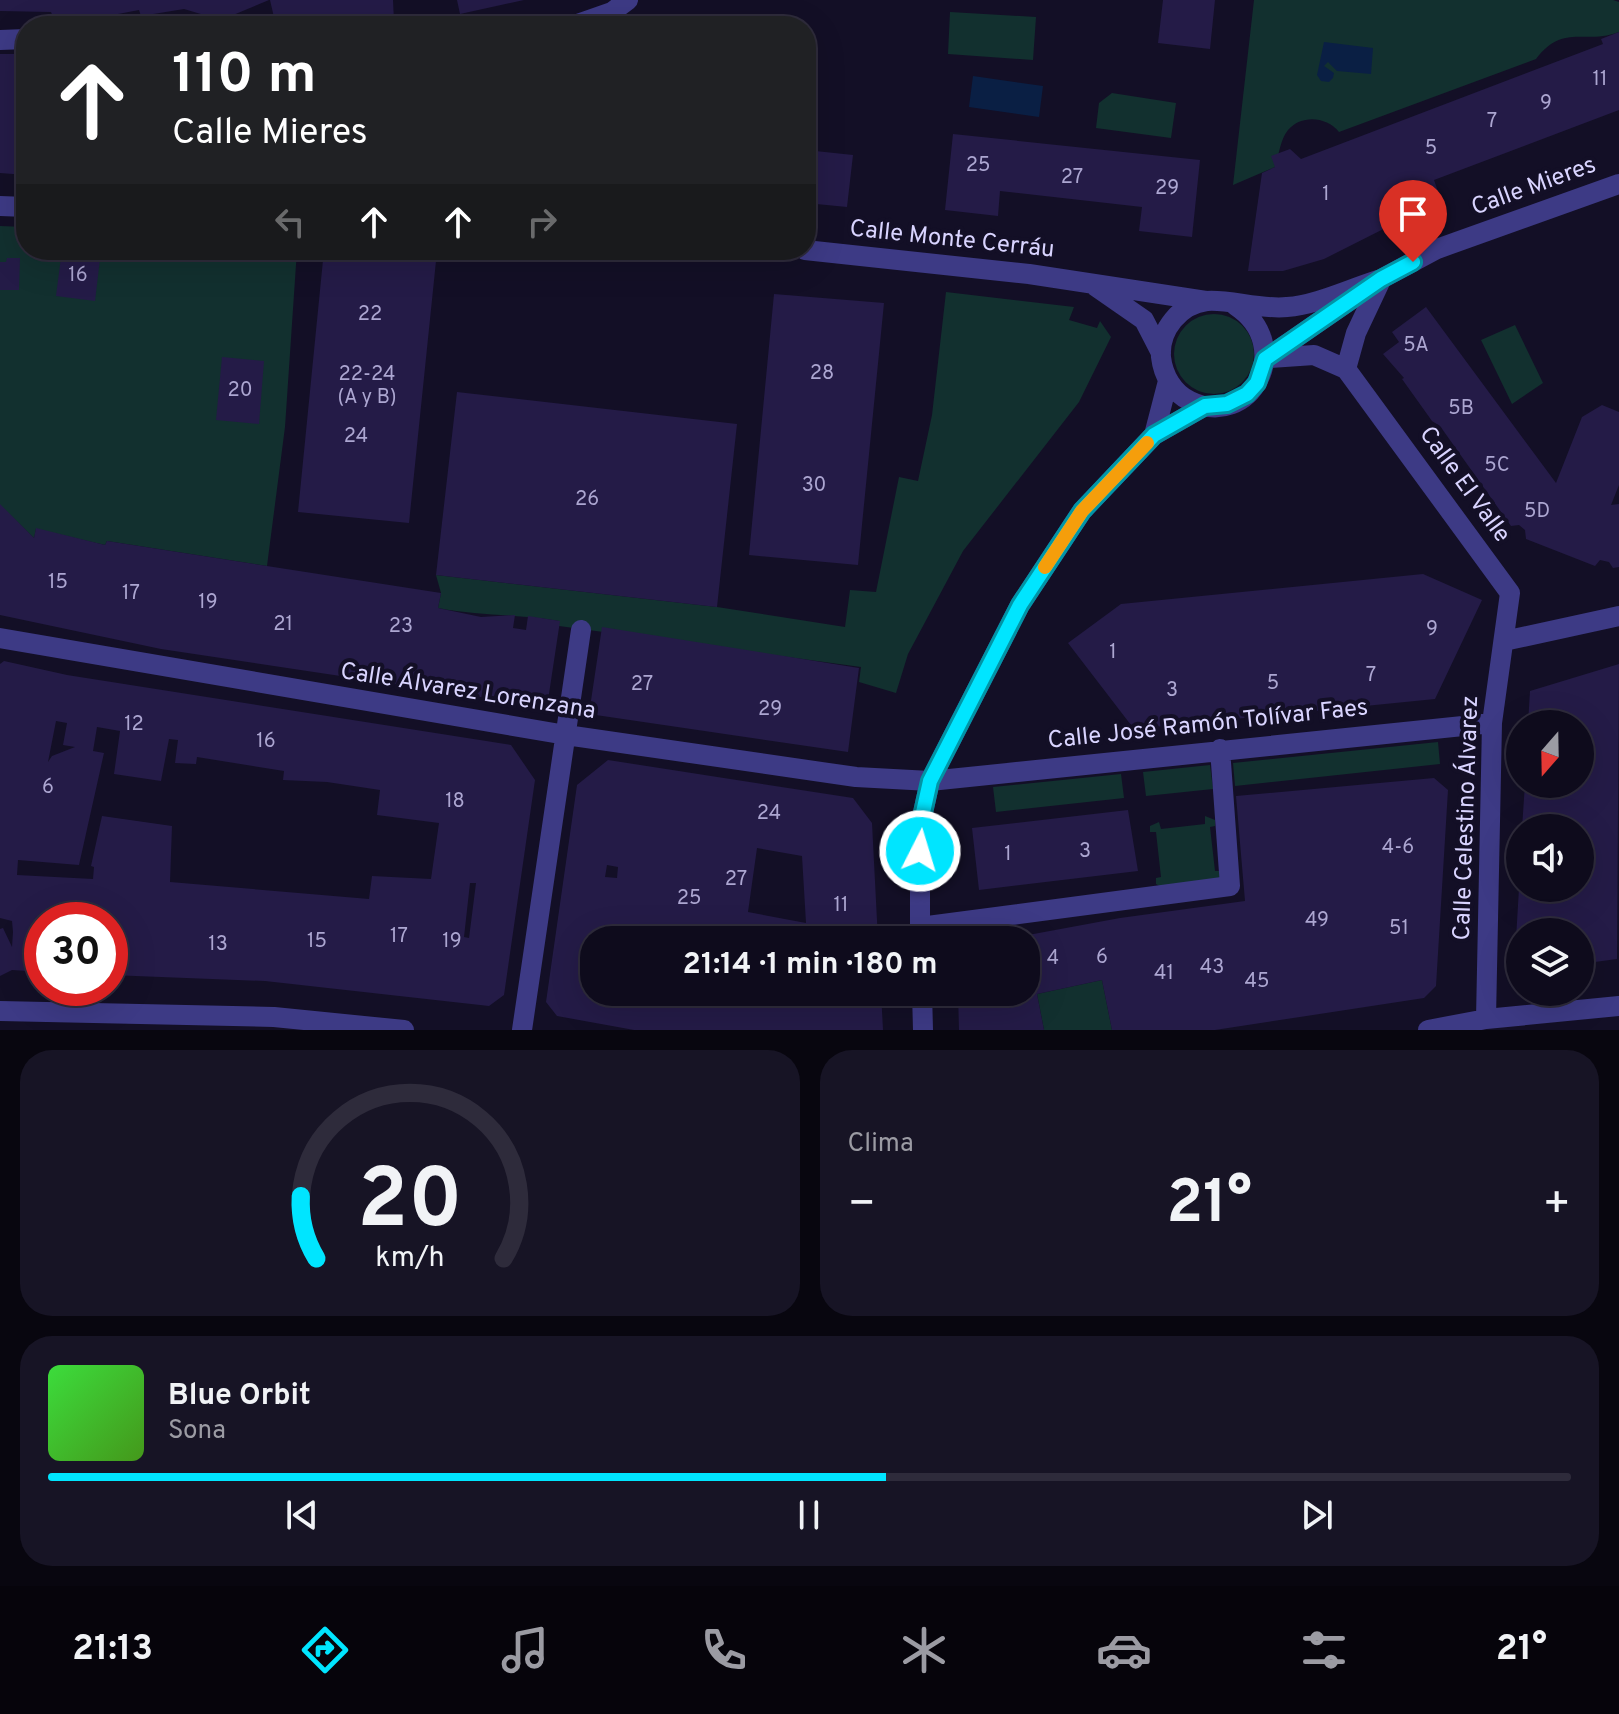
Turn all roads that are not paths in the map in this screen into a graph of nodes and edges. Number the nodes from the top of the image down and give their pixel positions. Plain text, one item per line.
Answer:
1 (628, 0) edge
2 (601, 16) edge
3 (1619, 184) edge
4 (816, 251) edge
5 (1381, 279) junction
6 (1092, 283) junction
7 (1206, 301) junction
8 (1236, 306) junction
9 (1161, 353) junction
10 (1265, 359) junction
11 (1346, 369) junction
12 (1168, 381) junction
13 (1205, 406) junction
14 (1154, 435) junction
15 (1619, 616) edge
16 (581, 630) dead end
17 (0, 638) edge
18 (1504, 641) junction
19 (1492, 723) junction
20 (566, 735) junction
21 (1220, 749) junction
22 (930, 781) junction
23 (920, 926) edge
24 (966, 926) edge
25 (922, 1006) edge
26 (1619, 1006) edge
27 (0, 1011) edge
28 (1486, 1019) junction
29 (404, 1030) edge
30 (522, 1030) edge
31 (923, 1030) edge
32 (1428, 1030) edge

1 - 2 street
3 - 5 street, Calle Mieres
4 - 6 street, Calle Monte Cerráu
5 - 8 street, Calle Mieres
5 - 10 street, Calle Mieres
5 - 11 street
6 - 7 street, Calle Monte Cerráu
6 - 9 street, Calle Monte Cerráu
7 - 8 street, Calle Mieres
7 - 9 street
8 - 10 street
9 - 12 street
10 - 11 street
10 - 13 street, Calle Mieres
11 - 18 street, Calle El Valle
12 - 13 street
12 - 14 street
13 - 14 street, Calle Mieres
14 - 22 street
15 - 18 street
16 - 20 street
17 - 20 street, Calle Álvarez Lorenzana
18 - 19 street, Calle Celestino Álvarez
19 - 21 street, Calle José Ramón Tolívar Faes
19 - 28 street, Calle Celestino Álvarez
20 - 22 street, Calle Álvarez Lorenzana
20 - 30 street
21 - 22 street, Calle José Ramón Tolívar Faes
21 - 24 street
22 - 23 street
25 - 31 street
26 - 28 street
27 - 29 street
28 - 32 street

